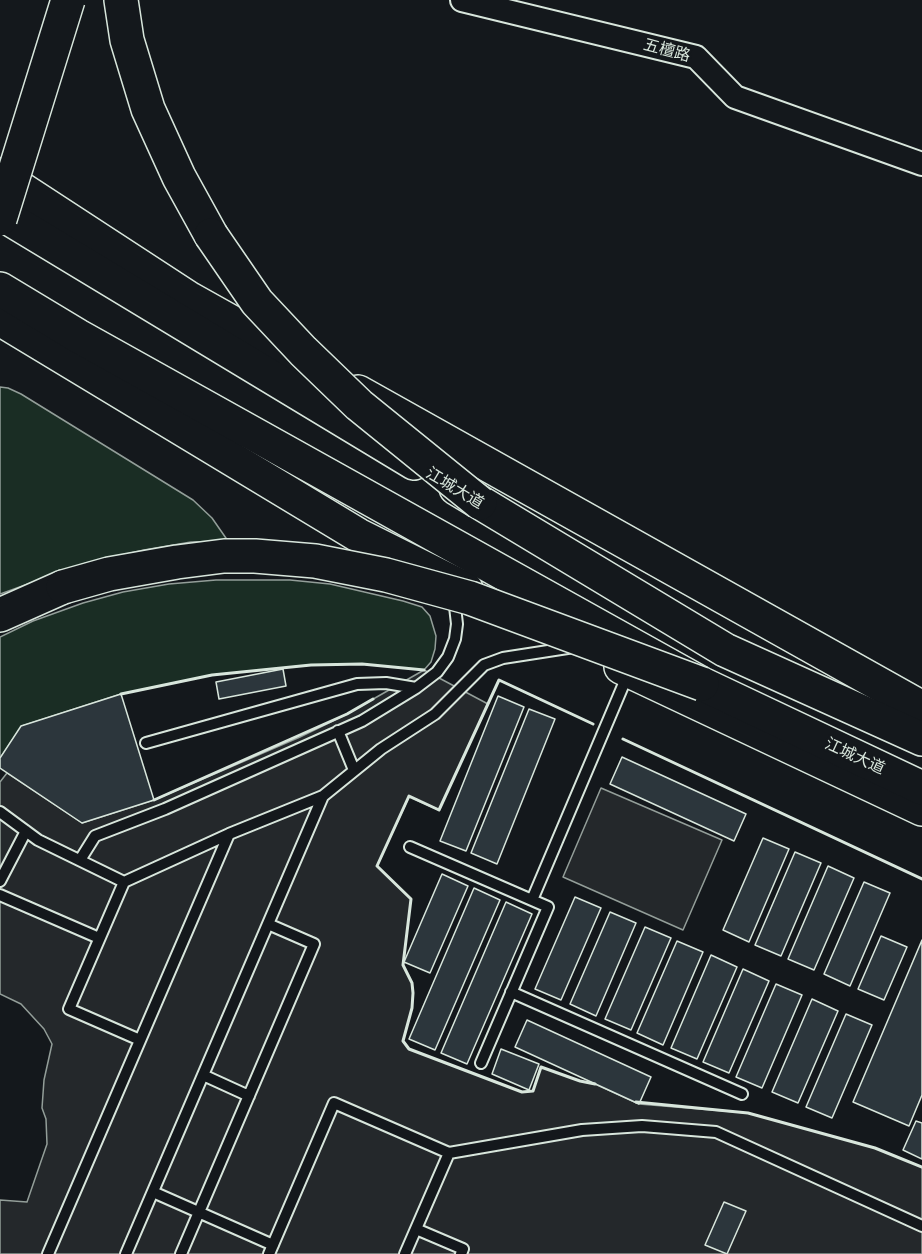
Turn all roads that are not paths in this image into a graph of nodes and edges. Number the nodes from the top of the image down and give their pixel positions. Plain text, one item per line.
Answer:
1 (68, 0) edge
2 (121, 0) edge
3 (462, 0) edge
4 (922, 164) edge
5 (0, 175) edge
6 (0, 213) edge
7 (0, 219) edge
8 (0, 289) edge
9 (0, 308) edge
10 (0, 319) edge
11 (78, 336) junction
12 (480, 503) junction
13 (448, 580) junction
14 (0, 615) edge
15 (580, 646) junction
16 (630, 671) junction
17 (702, 684) junction
18 (416, 688) junction
19 (922, 708) edge
20 (338, 731) junction
21 (922, 739) edge
22 (146, 743) dead end
23 (354, 770) junction
24 (922, 788) edge
25 (322, 796) junction
26 (922, 809) edge
27 (0, 812) edge
28 (26, 831) junction
29 (229, 834) junction
30 (410, 847) dead end
31 (80, 860) junction
32 (0, 880) edge
33 (124, 882) junction
34 (0, 895) edge
35 (532, 900) junction
36 (268, 924) junction
37 (99, 938) junction
38 (511, 992) junction
39 (140, 1040) junction
40 (481, 1063) dead end
41 (203, 1075) junction
42 (742, 1094) dead end
43 (249, 1096) junction
44 (449, 1153) junction
45 (153, 1192) junction
46 (199, 1212) junction
47 (922, 1226) edge
48 (416, 1229) junction
49 (271, 1249) edge
50 (48, 1254) edge
51 (126, 1254) edge
52 (182, 1254) edge
53 (405, 1254) edge
54 (461, 1254) edge

1 - 7 main road, bridge
2 - 12 main road, bridge
3 - 4 street, 五檀路
5 - 19 main road
6 - 12 main road, 江城大道, bridge
8 - 11 main road, 江城大道
9 - 11 main road
10 - 13 main road
11 - 17 main road, 江城大道, bridge
12 - 21 main road, 江城大道
13 - 15 main road
13 - 18 lane
14 - 17 main road, bridge
15 - 16 main road
15 - 23 lane
16 - 26 main road
16 - 35 lane
17 - 24 main road, 江城大道
18 - 20 lane
18 - 22 lane
20 - 23 lane
20 - 31 lane
23 - 25 lane
25 - 29 lane
25 - 36 lane
27 - 28 lane
28 - 31 lane
28 - 32 lane
29 - 33 lane
29 - 39 lane
30 - 35 lane
31 - 33 lane
33 - 37 lane
34 - 37 lane
35 - 38 lane
36 - 41 lane
36 - 43 lane
37 - 39 lane
38 - 40 lane
38 - 42 lane
39 - 50 lane
41 - 43 lane
41 - 45 lane
43 - 46 lane
44 - 47 lane
44 - 48 lane
44 - 49 lane
45 - 46 lane
45 - 51 lane
46 - 49 lane
46 - 52 lane
48 - 53 lane
48 - 54 lane

